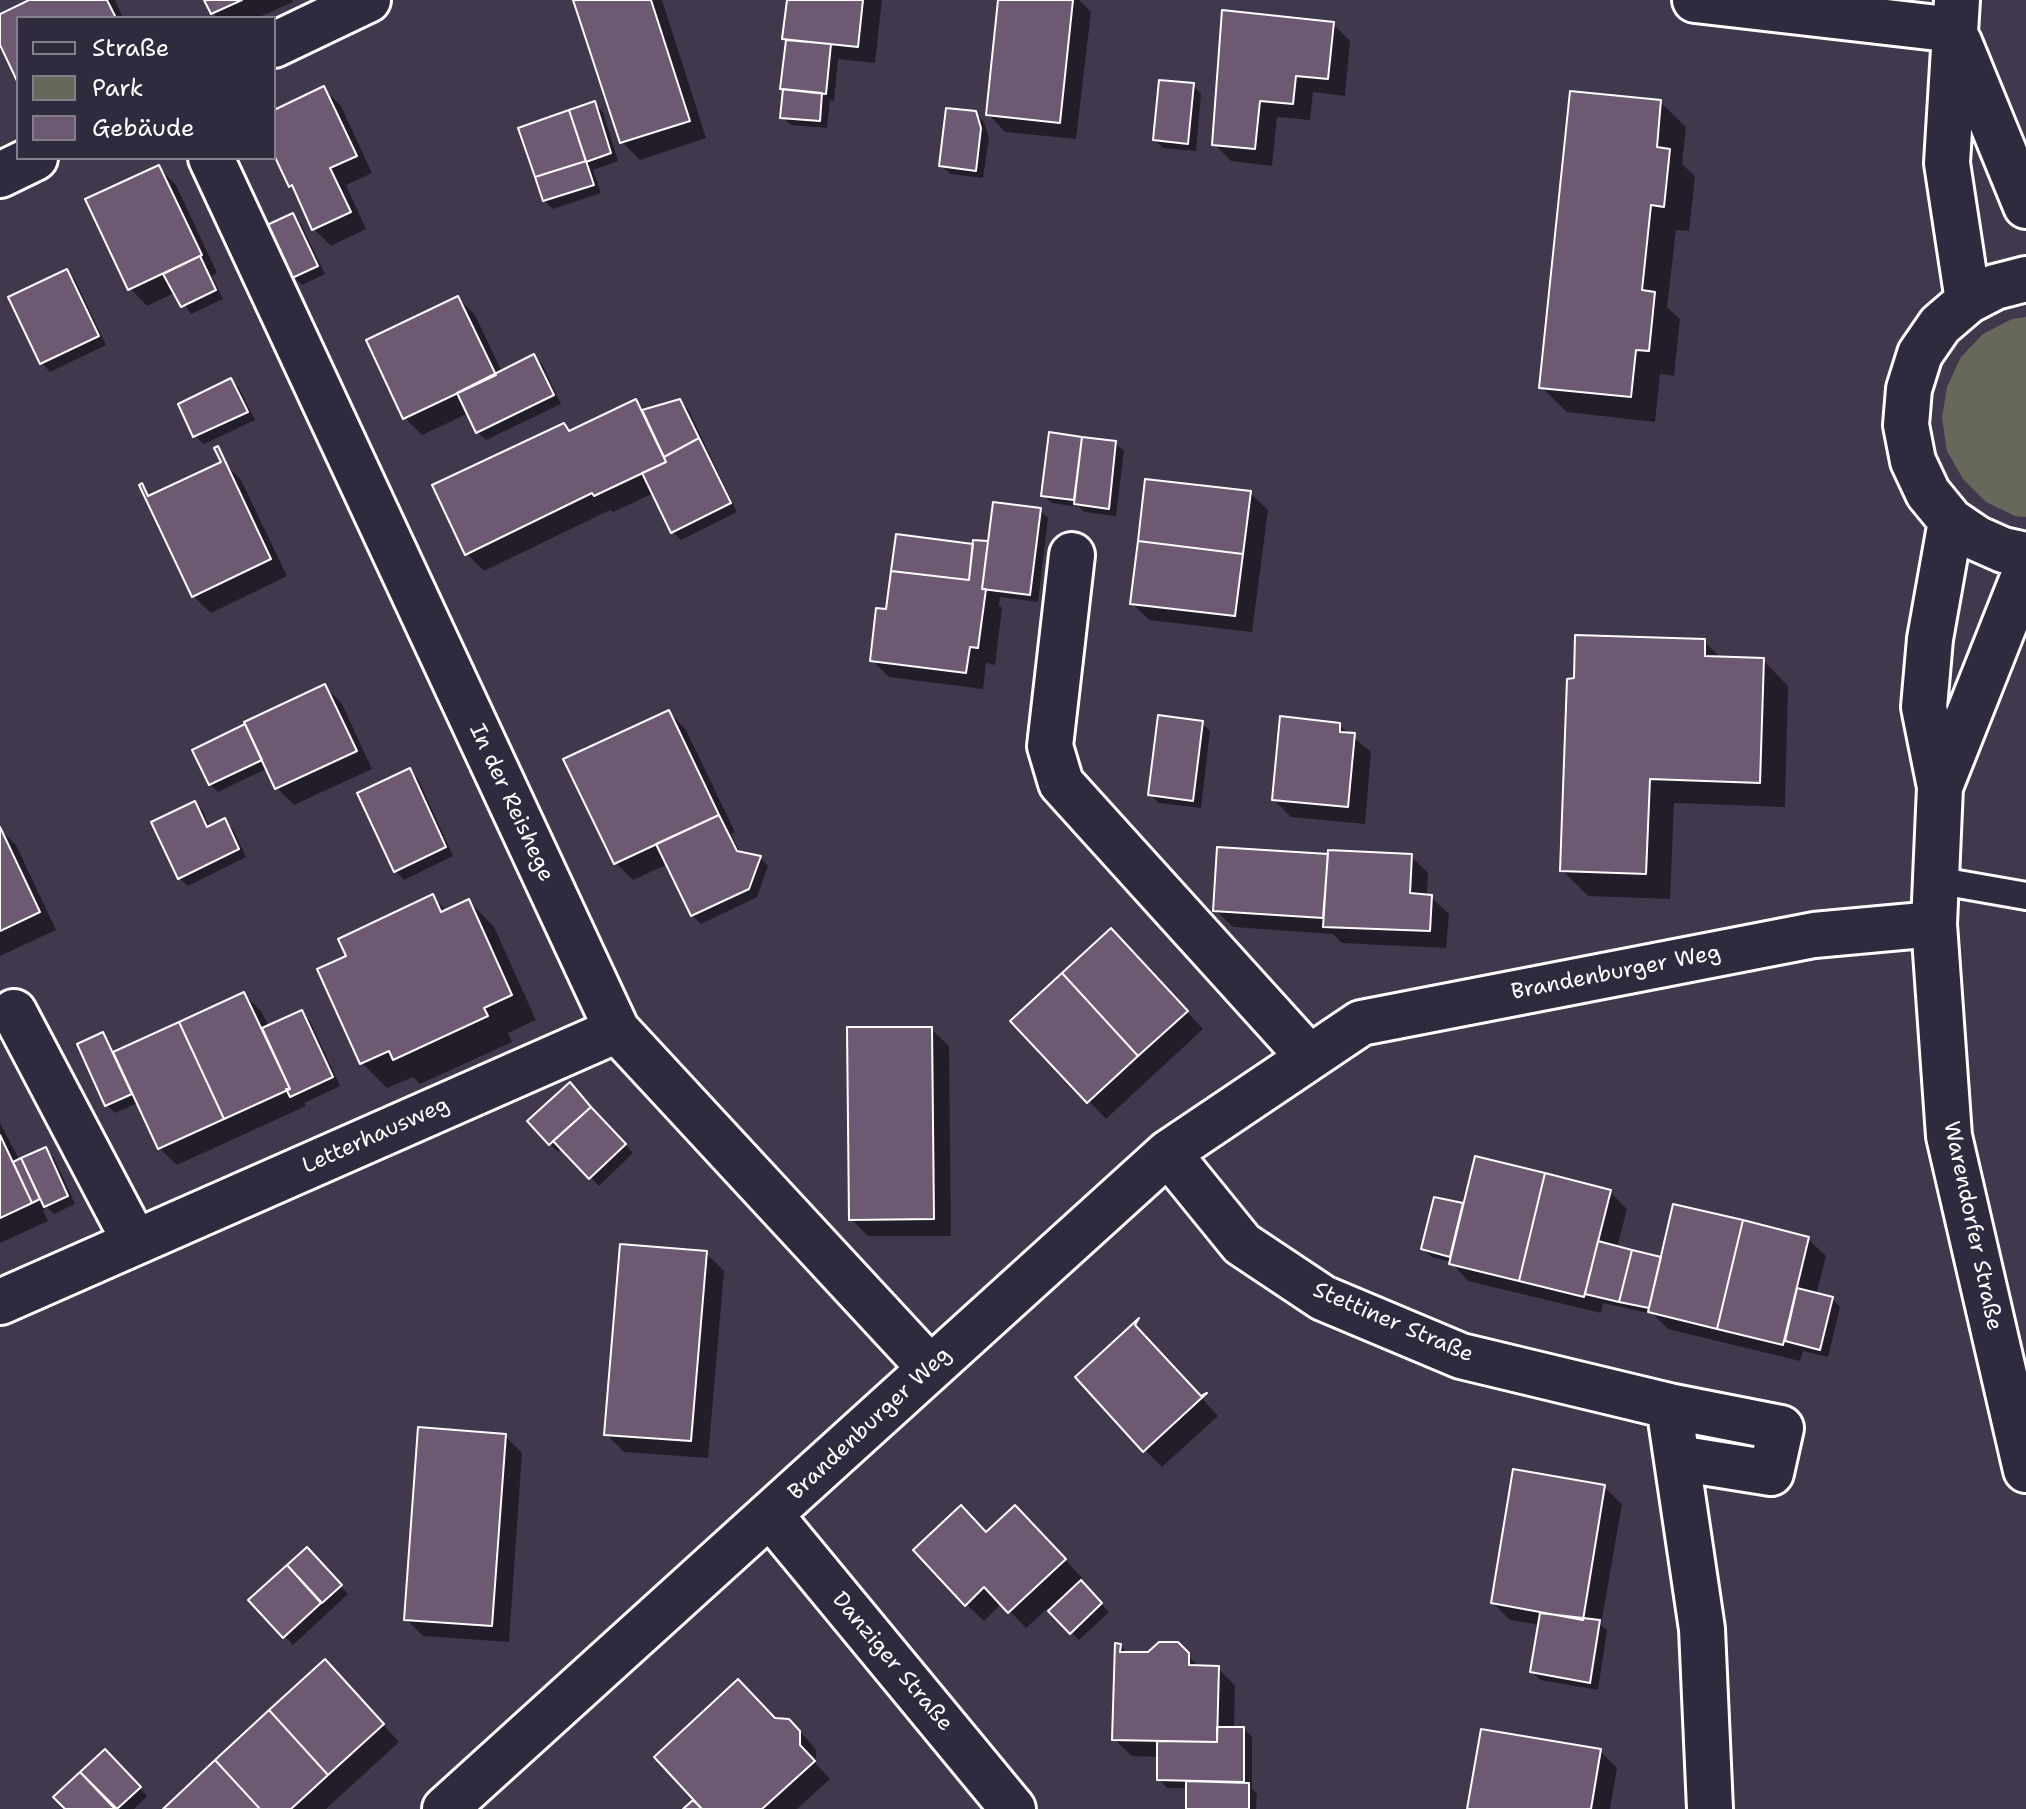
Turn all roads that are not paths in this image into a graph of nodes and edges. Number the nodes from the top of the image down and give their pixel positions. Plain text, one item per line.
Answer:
1 (368, 0) edge
2 (1695, 0) edge
3 (1956, 15) edge
4 (276, 44) edge
5 (31, 160) edge
6 (212, 160) edge
7 (0, 175) edge
8 (2026, 206) edge
9 (2026, 279) edge
10 (1968, 301) junction
11 (1951, 521) junction
12 (1072, 555) dead end
13 (2026, 555) edge
14 (2026, 570) edge
15 (1940, 787) junction
16 (1935, 880) junction
17 (2026, 896) edge
18 (1934, 924) junction
19 (14, 1012) dead end
20 (617, 1030) junction
21 (1309, 1057) junction
22 (1168, 1153) junction
23 (135, 1242) junction
24 (0, 1302) edge
25 (930, 1368) junction
26 (1669, 1406) junction
27 (1677, 1458) junction
28 (2026, 1470) edge
29 (771, 1516) junction
30 (445, 1809) edge
31 (1013, 1809) edge
32 (1710, 1809) edge

1 - 4 street
2 - 3 street
3 - 8 street
3 - 10 street
5 - 7 street
6 - 20 street, In der Reishege
9 - 10 street
10 - 11 street
11 - 13 street
11 - 15 street, Warendorfer Straße
12 - 21 street
14 - 15 street, Warendorfer Straße
15 - 16 street, Warendorfer Straße
16 - 17 lane
16 - 18 street, Warendorfer Straße
18 - 21 street, Brandenburger Weg
18 - 28 street, Warendorfer Straße
19 - 23 street
20 - 23 street, Letterhausweg
20 - 25 street, In der Reishege
21 - 22 street, Brandenburger Weg
22 - 25 street, Brandenburger Weg
22 - 26 street, Stettiner Straße
23 - 24 street, Letterhausweg
25 - 29 street, Brandenburger Weg
26 - 27 street
26 - 27 street, Stettiner Straße
27 - 32 street
29 - 30 street, Brandenburger Weg
29 - 31 street, Danziger Straße

